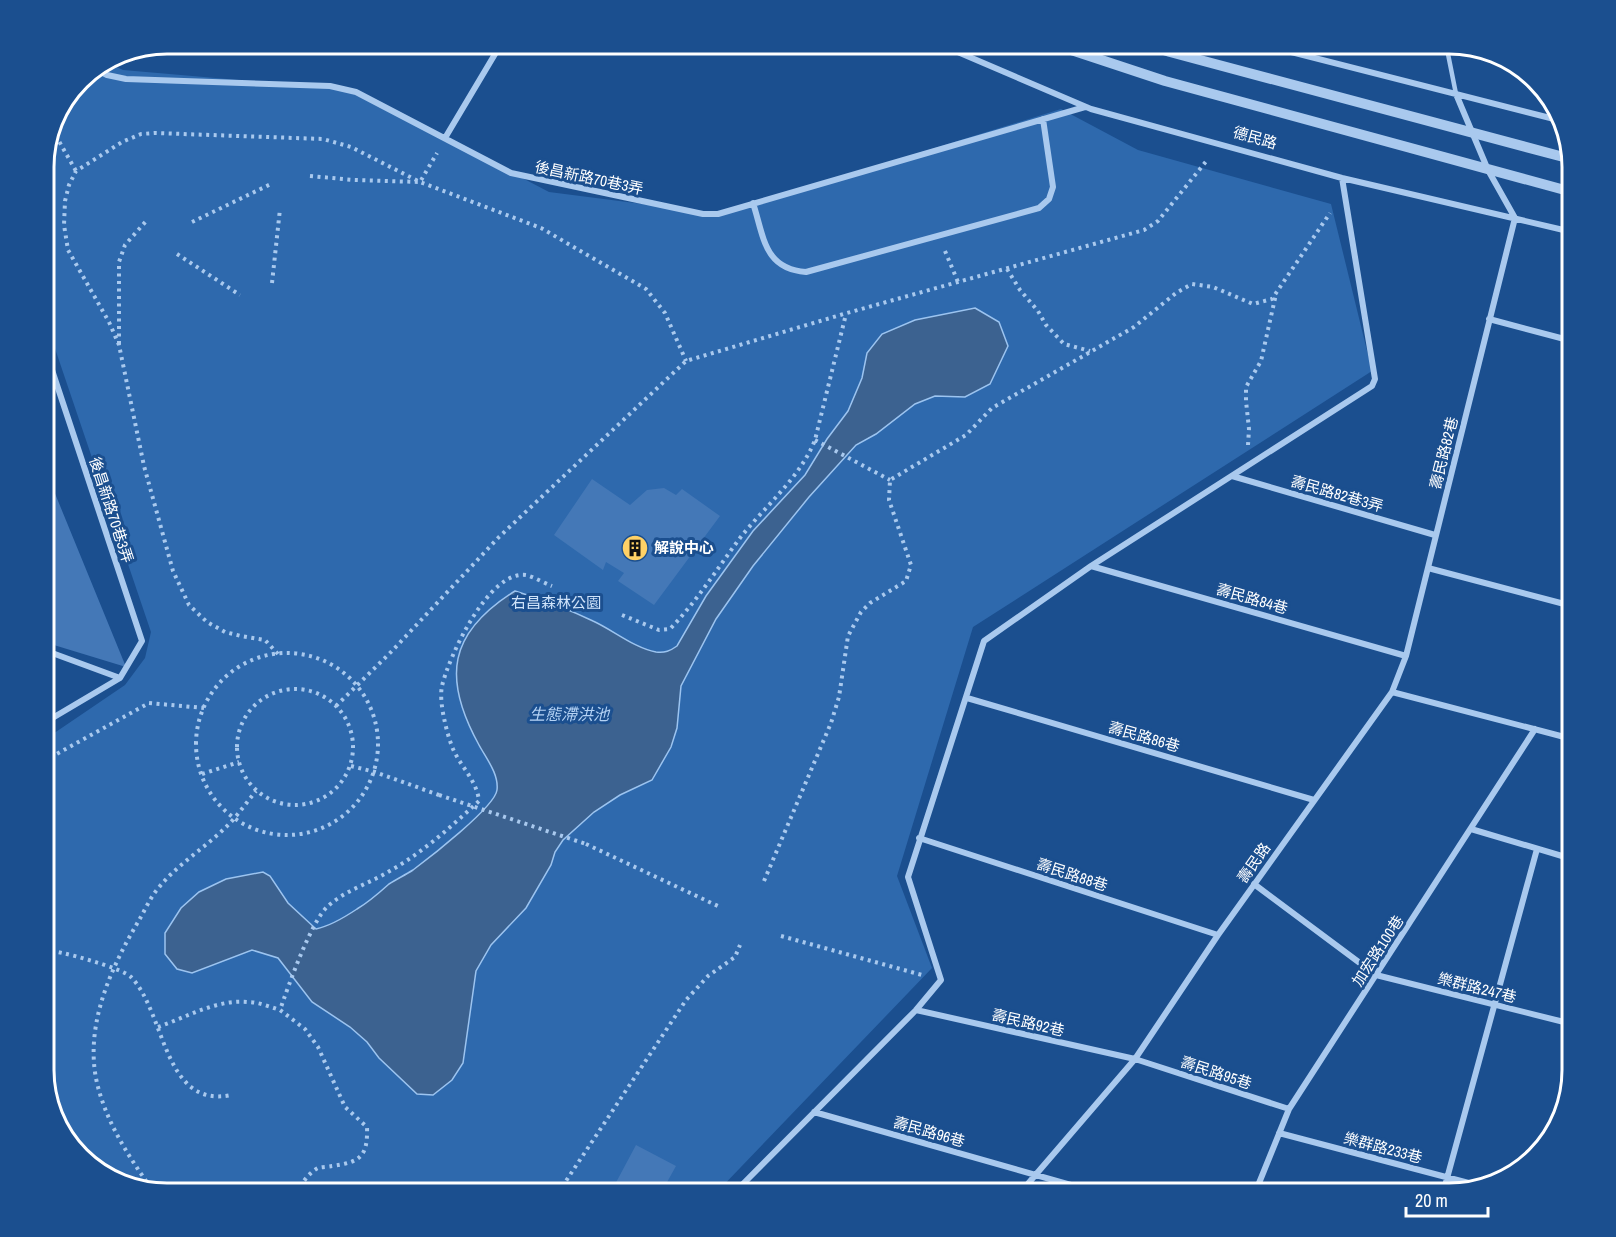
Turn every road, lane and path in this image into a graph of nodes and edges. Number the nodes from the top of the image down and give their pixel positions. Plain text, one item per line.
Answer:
1 (495, 54) edge
2 (962, 54) edge
3 (1083, 54) edge
4 (1177, 54) edge
5 (1299, 54) edge
6 (1448, 54) edge
7 (104, 73) edge
8 (1456, 94) junction
9 (1085, 107) junction
10 (1042, 119) junction
11 (1551, 119) edge
12 (1471, 133) junction
13 (445, 138) junction
14 (58, 139) edge
15 (1220, 144) junction
16 (1562, 157) edge
17 (1488, 170) junction
18 (76, 171) junction
19 (310, 176) dead end
20 (1342, 178) junction
21 (420, 182) junction
22 (273, 183) dead end
23 (1562, 189) edge
24 (1345, 192) junction
25 (753, 203) junction
26 (280, 208) dead end
27 (1515, 218) junction
28 (148, 219) dead end
29 (192, 222) dead end
30 (1562, 230) edge
31 (944, 248) dead end
32 (177, 254) dead end
33 (1007, 269) junction
34 (958, 282) junction
35 (272, 283) dead end
36 (1277, 290) junction
37 (240, 295) dead end
38 (847, 313) junction
39 (1490, 319) junction
40 (1562, 338) edge
41 (119, 345) junction
42 (1091, 352) junction
43 (686, 361) junction
44 (54, 376) edge
45 (815, 440) junction
46 (1246, 467) junction
47 (1232, 476) junction
48 (890, 480) junction
49 (1436, 535) junction
50 (1091, 566) junction
51 (1428, 568) junction
52 (552, 586) dead end
53 (1562, 603) edge
54 (622, 615) dead end
55 (54, 654) edge
56 (278, 654) junction
57 (1406, 656) junction
58 (120, 678) junction
59 (357, 687) junction
60 (1392, 692) junction
61 (967, 698) junction
62 (336, 706) junction
63 (204, 708) junction
64 (54, 717) edge
65 (1535, 729) junction
66 (1562, 736) edge
67 (54, 755) edge
68 (239, 762) junction
69 (351, 766) junction
70 (375, 772) junction
71 (202, 774) junction
72 (256, 790) junction
73 (1314, 800) junction
74 (234, 817) junction
75 (1471, 830) junction
76 (919, 838) junction
77 (1537, 849) junction
78 (1562, 856) edge
79 (764, 881) dead end
80 (1254, 884) junction
81 (720, 907) dead end
82 (1218, 934) junction
83 (781, 936) dead end
84 (740, 945) dead end
85 (54, 952) edge
86 (113, 968) junction
87 (1376, 975) junction
88 (941, 980) junction
89 (1494, 1006) junction
90 (280, 1010) junction
91 (916, 1010) junction
92 (1562, 1022) edge
93 (158, 1027) junction
94 (1135, 1059) junction
95 (231, 1095) dead end
96 (1289, 1109) junction
97 (814, 1112) junction
98 (1279, 1133) junction
99 (1038, 1175) junction
100 (1447, 1178) junction
101 (146, 1181) edge
102 (1464, 1182) edge
103 (303, 1183) edge
104 (565, 1183) edge
105 (746, 1183) edge
106 (1030, 1183) edge
107 (1064, 1183) edge
108 (1259, 1183) edge
109 (1446, 1183) edge

1 - 13 street
2 - 9 street, 德民路
3 - 17 street, 德民路
4 - 12 street
5 - 8 street
6 - 8 lane
7 - 13 street, 後昌新路70巷3弄
8 - 11 street
8 - 12 street
9 - 10 street, 後昌新路70巷3弄
9 - 15 street, 德民路
10 - 25 street, 後昌新路70巷3弄
10 - 25 street
12 - 16 street
12 - 17 street
13 - 21 path
13 - 25 street, 後昌新路70巷3弄
14 - 18 path
15 - 20 street, 德民路
15 - 33 path
17 - 23 street, 德民路
17 - 27 street
18 - 21 path
18 - 41 path
19 - 21 path
20 - 24 street
20 - 27 street, 德民路
21 - 43 path
22 - 29 path
24 - 36 path
24 - 46 street
26 - 35 path
27 - 30 street, 德民路
27 - 39 street, 壽民路82巷
28 - 41 path
31 - 34 path
32 - 37 path
33 - 34 path
33 - 42 path
34 - 38 path
36 - 42 path
36 - 46 path
38 - 43 path
38 - 45 path
39 - 40 street
39 - 49 street, 壽民路82巷
41 - 56 path
42 - 48 path
43 - 59 path
44 - 58 street, 後昌新路70巷3弄
45 - 48 path
45 - 54 path
46 - 47 street
47 - 49 street, 壽民路82巷3弄
47 - 50 street
48 - 79 path
49 - 51 street, 壽民路82巷
50 - 57 street, 壽民路84巷
50 - 61 street
51 - 53 street
51 - 57 street, 壽民路82巷
52 - 90 path
55 - 58 street
56 - 59 path
56 - 63 path
57 - 60 street, 壽民路82巷
58 - 64 street
59 - 62 path
59 - 70 path
60 - 65 street
60 - 73 street, 壽民路
61 - 73 street, 壽民路86巷
61 - 76 street
62 - 68 path
62 - 69 path
63 - 67 path
63 - 71 path
65 - 66 street
65 - 75 street, 加宏路100巷
68 - 71 path
68 - 72 path
69 - 70 path
69 - 72 path
70 - 74 path
70 - 81 path, bridge
71 - 74 path
72 - 74 path
73 - 80 street, 壽民路
74 - 86 path
75 - 77 street
75 - 87 street, 加宏路100巷
76 - 82 street, 壽民路88巷
76 - 88 street
77 - 78 street
77 - 89 street
80 - 82 street, 壽民路
80 - 87 street
82 - 94 street, 壽民路
83 - 88 path
84 - 104 path
85 - 86 path
86 - 93 path
86 - 101 path
87 - 89 street, 樂群路247巷
87 - 96 street, 加宏路100巷
88 - 91 street
89 - 92 street, 樂群路247巷
89 - 100 street
90 - 93 path
90 - 103 path
91 - 94 street, 壽民路92巷
91 - 97 street
93 - 95 path
94 - 96 street, 壽民路95巷
94 - 99 street, 壽民路
96 - 98 street, 加宏路100巷
97 - 99 street, 壽民路96巷
97 - 105 street
98 - 100 street, 樂群路233巷
98 - 108 street, 加宏路100巷
99 - 106 street, 壽民路
99 - 107 street, 壽民路96巷
100 - 102 street, 樂群路233巷
100 - 109 street

